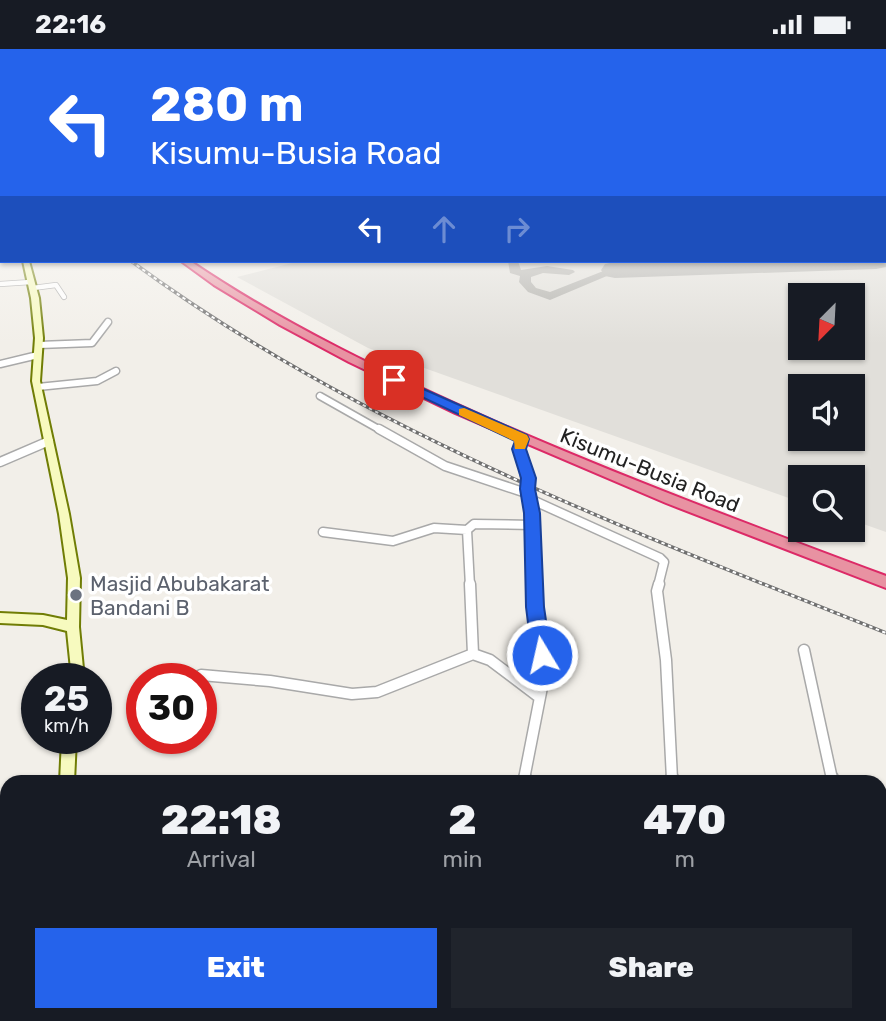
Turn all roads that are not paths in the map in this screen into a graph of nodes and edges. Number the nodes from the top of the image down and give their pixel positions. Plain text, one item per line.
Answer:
1 (26, 263) edge
2 (187, 263) edge
3 (197, 263) edge
4 (1, 285) edge
5 (32, 285) junction
6 (64, 297) dead end
7 (108, 322) dead end
8 (38, 350) junction
9 (0, 364) edge
10 (116, 371) dead end
11 (38, 387) junction
12 (320, 396) dead end
13 (522, 439) junction
14 (49, 441) junction
15 (0, 462) edge
16 (529, 496) junction
17 (533, 525) junction
18 (467, 530) junction
19 (323, 532) dead end
20 (886, 574) edge
21 (886, 582) edge
22 (0, 618) edge
23 (73, 627) junction
24 (804, 650) dead end
25 (473, 653) junction
26 (76, 663) edge
27 (217, 677) edge
28 (539, 697) junction
29 (68, 754) edge
30 (67, 775) edge
31 (525, 775) edge
32 (672, 775) edge
33 (832, 775) edge

1 - 5 street
2 - 13 highway, Kisumu-Busia Road
3 - 20 highway, Kisumu-Busia Road
4 - 5 street
5 - 6 street
5 - 8 street
7 - 8 street
8 - 9 street
8 - 11 street
10 - 11 street
11 - 14 street
12 - 16 street
13 - 16 street
13 - 21 highway, Kisumu-Busia Road
14 - 15 street
14 - 23 street
16 - 17 street
16 - 32 street
17 - 18 street
17 - 28 street
18 - 19 street
18 - 25 street
22 - 23 street
23 - 26 street
24 - 33 street
25 - 27 street
25 - 28 street
28 - 31 street
29 - 30 street

